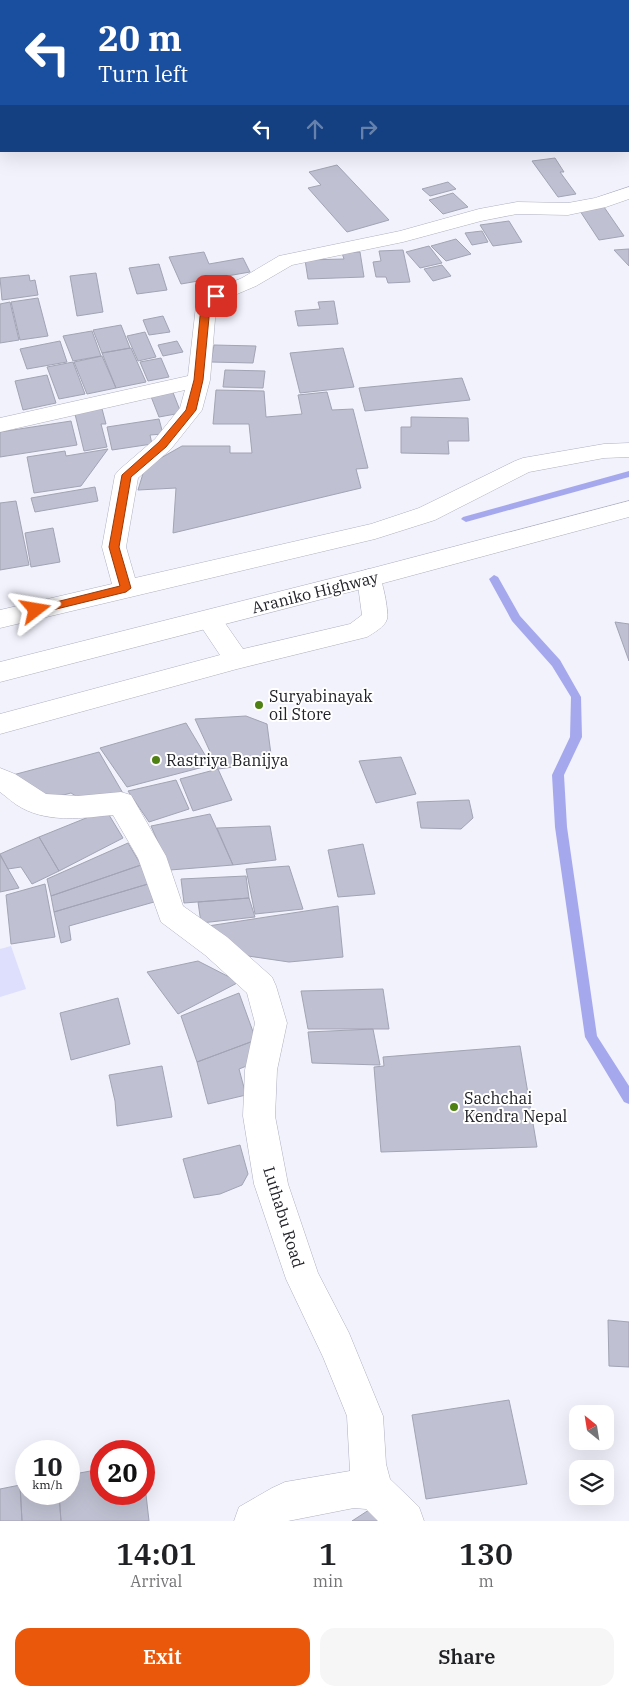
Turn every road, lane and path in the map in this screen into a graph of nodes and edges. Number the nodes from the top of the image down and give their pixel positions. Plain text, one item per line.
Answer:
1 (629, 193) edge
2 (199, 380) junction
3 (0, 425) edge
4 (629, 450) edge
5 (629, 509) edge
6 (369, 578) junction
7 (126, 588) junction
8 (0, 619) edge
9 (209, 619) junction
10 (237, 660) junction
11 (0, 672) edge
12 (0, 724) edge
13 (0, 779) edge
14 (374, 1490) junction
15 (252, 1521) edge
16 (405, 1521) edge

1 - 2 main road
2 - 3 main road
2 - 7 main road
4 - 7 main road
5 - 6 main road, Araniko Highway
6 - 9 main road, Araniko Highway
6 - 10 main road
7 - 8 main road
9 - 10 main road
9 - 11 main road, Araniko Highway
10 - 12 main road
13 - 14 main road, Luthabu Road
14 - 15 main road
14 - 16 main road, Luthabu Road

